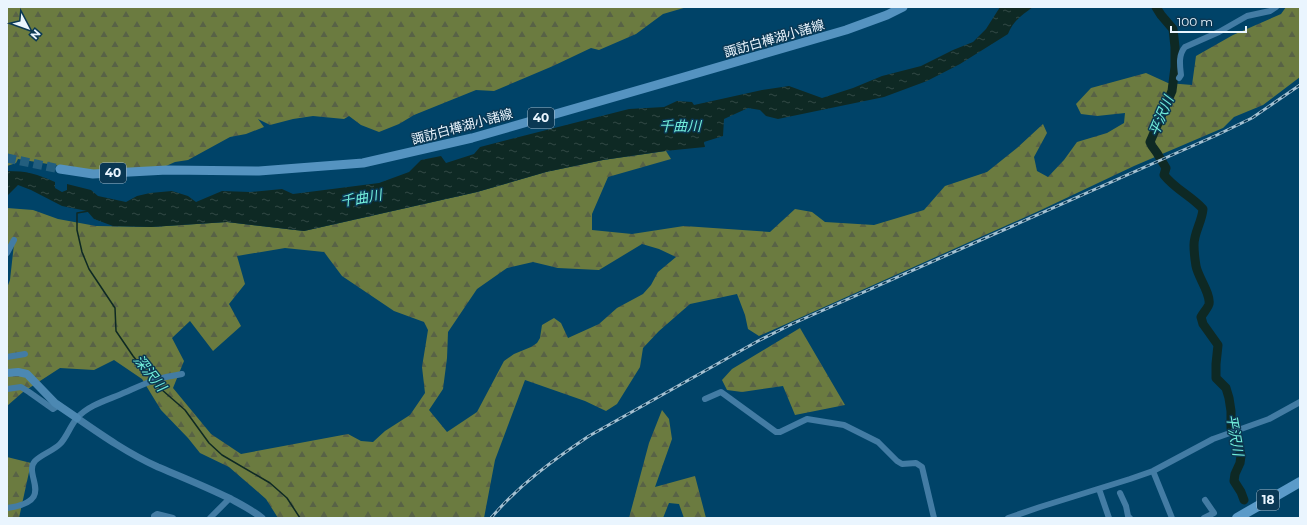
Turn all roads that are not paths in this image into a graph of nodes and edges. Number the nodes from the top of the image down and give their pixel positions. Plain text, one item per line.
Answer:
1 (903, 7) edge
2 (1276, 7) edge
3 (1179, 78) dead end
4 (60, 169) tunnel mouth
5 (14, 240) dead end
6 (7, 253) edge
7 (25, 354) dead end
8 (7, 357) edge
9 (7, 372) edge
10 (182, 374) dead end
11 (7, 389) edge
12 (705, 399) dead end
13 (1300, 402) edge
14 (58, 406) junction
15 (77, 418) junction
16 (1153, 471) junction
17 (1300, 482) edge
18 (1099, 489) junction
19 (1120, 493) dead end
20 (229, 499) junction
21 (1205, 500) dead end
22 (7, 508) edge
23 (1171, 516) edge
24 (214, 517) edge
25 (154, 518) edge
26 (173, 518) edge
27 (262, 518) edge
28 (934, 518) edge
29 (1008, 518) edge
30 (1109, 518) edge
31 (1130, 518) edge
32 (1164, 518) edge
33 (1204, 518) edge
34 (1237, 518) edge

1 - 4 main road, 諏訪白樺湖小諸線 / 40
2 - 3 street
5 - 6 street
7 - 8 street
9 - 14 main road
10 - 15 street
11 - 14 street
12 - 28 street
13 - 16 street
14 - 15 main road
15 - 20 street
15 - 22 street
16 - 18 street
16 - 23 street
17 - 34 highway, 18
18 - 29 street
18 - 30 street
19 - 31 street
20 - 24 street
20 - 27 street
21 - 33 street
23 - 32 street
25 - 26 street

